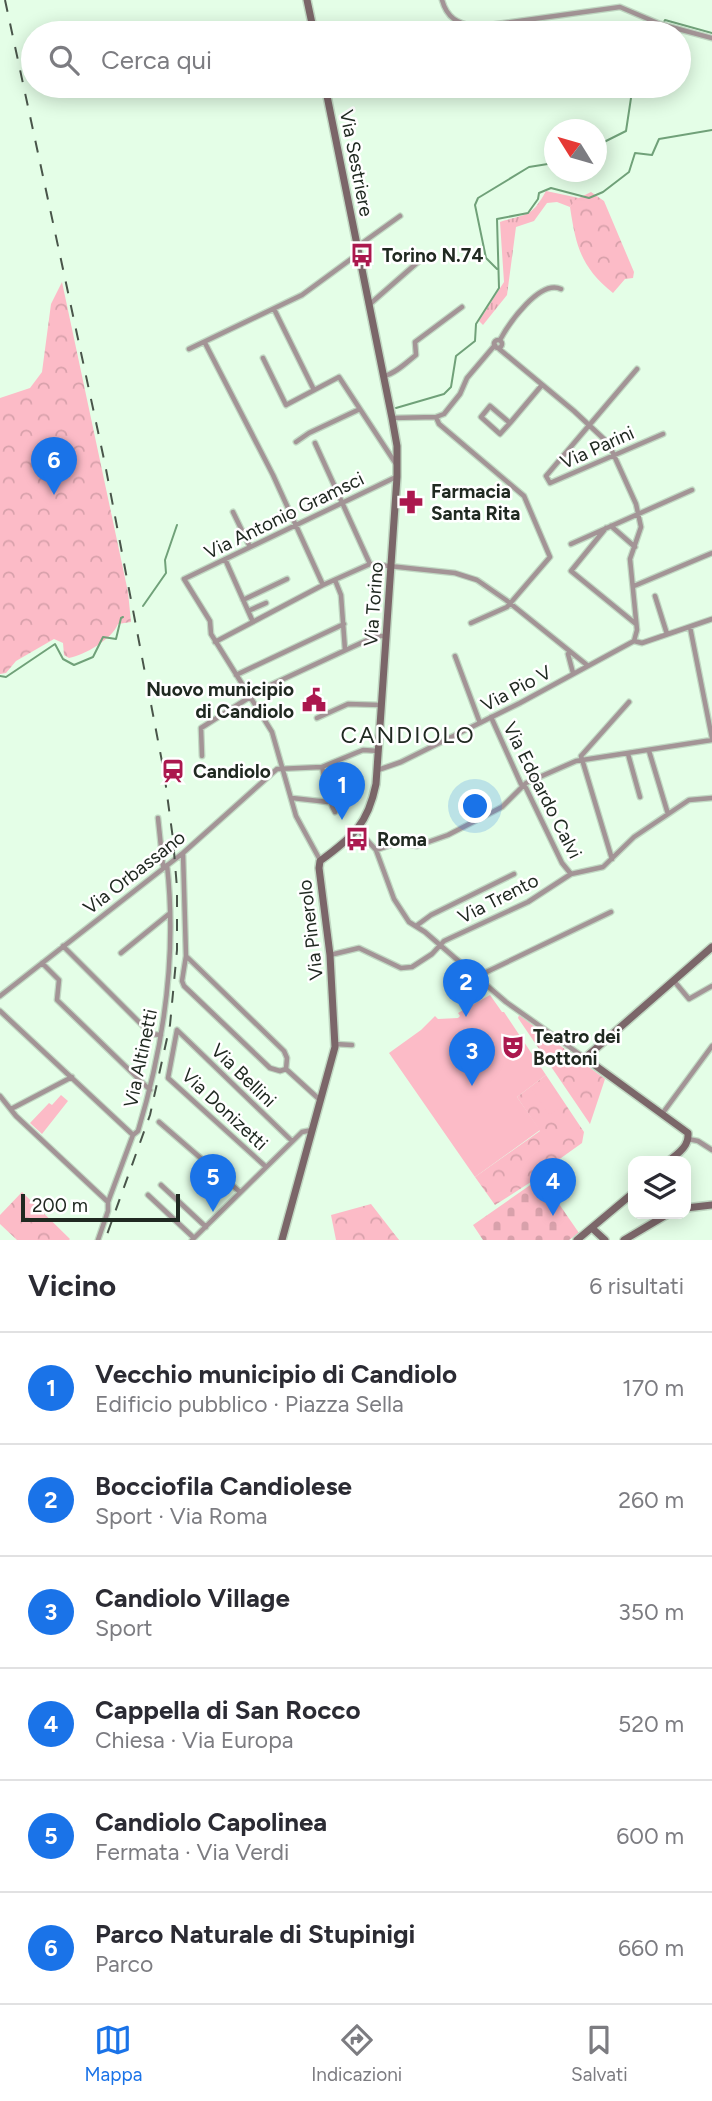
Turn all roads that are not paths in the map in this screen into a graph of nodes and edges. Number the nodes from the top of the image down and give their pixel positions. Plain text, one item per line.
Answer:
1 (307, 0) edge
2 (442, 0) edge
3 (311, 21) edge
4 (456, 21) edge
5 (518, 21) edge
6 (653, 21) edge
7 (691, 32) edge
8 (712, 38) edge
9 (327, 98) edge
10 (400, 216) dead end
11 (358, 250) junction
12 (418, 261) dead end
13 (561, 289) dead end
14 (369, 305) junction
15 (462, 307) dead end
16 (274, 309) junction
17 (205, 342) junction
18 (499, 345) junction
19 (190, 349) dead end
20 (262, 358) dead end
21 (637, 369) dead end
22 (383, 376) junction
23 (542, 385) junction
24 (314, 390) junction
25 (360, 409) junction
26 (436, 417) junction
27 (392, 418) junction
28 (510, 423) junction
29 (589, 425) junction
30 (663, 434) dead end
31 (296, 442) dead end
32 (315, 443) dead end
33 (614, 455) junction
34 (397, 465) junction
35 (397, 477) junction
36 (692, 490) dead end
37 (342, 502) junction
38 (233, 512) dead end
39 (639, 514) junction
40 (296, 525) junction
41 (608, 527) junction
42 (571, 544) dead end
43 (250, 547) junction
44 (635, 547) junction
45 (712, 553) edge
46 (225, 559) junction
47 (370, 564) junction
48 (391, 567) junction
49 (287, 579) dead end
50 (335, 580) junction
51 (323, 585) junction
52 (634, 586) junction
53 (655, 596) dead end
54 (243, 600) junction
55 (265, 603) dead end
56 (511, 604) junction
57 (248, 611) junction
58 (712, 619) edge
59 (253, 622) junction
60 (471, 623) dead end
61 (344, 624) junction
62 (637, 624) junction
63 (690, 626) junction
64 (667, 634) junction
65 (386, 636) junction
66 (634, 641) junction
67 (215, 642) junction
68 (345, 650) junction
69 (566, 650) junction
70 (455, 656) dead end
71 (587, 665) junction
72 (573, 673) junction
73 (236, 675) junction
74 (250, 696) junction
75 (629, 702) dead end
76 (381, 705) junction
77 (317, 718) dead end
78 (491, 718) junction
79 (480, 723) junction
80 (712, 739) edge
81 (379, 751) junction
82 (649, 751) junction
83 (628, 754) junction
84 (202, 756) dead end
85 (582, 760) junction
86 (322, 767) junction
87 (283, 768) junction
88 (378, 770) junction
89 (523, 786) junction
90 (640, 797) dead end
91 (292, 798) junction
92 (712, 798) edge
93 (328, 802) junction
94 (335, 812) dead end
95 (668, 814) junction
96 (158, 818) dead end
97 (358, 830) junction
98 (376, 850) junction
99 (183, 853) junction
100 (612, 859) junction
101 (320, 861) junction
102 (165, 866) junction
103 (514, 874) dead end
104 (571, 874) junction
105 (611, 912) dead end
106 (170, 914) junction
107 (416, 926) junction
108 (63, 946) junction
109 (439, 946) junction
110 (712, 947) edge
111 (121, 953) dead end
112 (330, 955) junction
113 (186, 956) junction
114 (42, 963) junction
115 (476, 977) junction
116 (674, 981) junction
117 (712, 986) edge
118 (0, 996) edge
119 (0, 1011) edge
120 (177, 1030) joint
121 (161, 1035) junction
122 (335, 1044) junction
123 (352, 1045) dead end
124 (712, 1046) edge
125 (585, 1058) junction
126 (286, 1069) junction
127 (72, 1077) junction
128 (150, 1090) junction
129 (0, 1096) edge
130 (321, 1100) junction
131 (11, 1109) junction
132 (662, 1114) junction
133 (159, 1122) dead end
134 (313, 1130) junction
135 (133, 1135) junction
136 (688, 1139) junction
137 (292, 1141) junction
138 (712, 1150) edge
139 (675, 1156) edge
140 (265, 1166) junction
141 (161, 1185) dead end
142 (240, 1192) junction
143 (148, 1195) dead end
144 (628, 1197) edge
145 (108, 1202) junction
146 (712, 1205) edge
147 (691, 1207) edge
148 (660, 1219) edge
149 (206, 1227) junction
150 (644, 1229) junction
151 (591, 1230) junction
152 (193, 1239) edge
153 (98, 1240) edge
154 (282, 1240) edge
155 (577, 1240) edge
156 (593, 1240) edge
157 (605, 1240) edge
158 (624, 1240) edge
159 (636, 1240) edge

1 - 3 main road
2 - 4 street
5 - 6 street
7 - 8 street
9 - 11 main road, Via Sestriere
10 - 11 street
11 - 14 main road, Via Torino
11 - 16 street
12 - 14 street
13 - 18 street
14 - 22 main road, Via Torino
15 - 22 street
16 - 17 street
16 - 24 street
17 - 19 street
17 - 40 street
18 - 23 street
18 - 26 street
20 - 24 street
21 - 29 street
22 - 27 main road, Via Torino
23 - 28 street
23 - 29 street
24 - 25 street
25 - 31 street
25 - 34 street
26 - 27 street
26 - 56 street
27 - 34 main road, Via Torino
28 - 28 street
29 - 33 street
29 - 33 street, Via Parini
30 - 33 street, Via Parini
32 - 37 street
33 - 39 street
34 - 35 main road, Via Torino
35 - 37 street, Via Antonio Gramsci
35 - 48 main road, Via Torino
36 - 39 street
37 - 40 street, Via Antonio Gramsci
37 - 47 street
38 - 43 street
39 - 41 street
39 - 44 street
40 - 43 street, Via Antonio Gramsci
40 - 51 street
41 - 42 street
41 - 44 street
41 - 62 street
43 - 46 street, Via Antonio Gramsci
44 - 52 street
45 - 52 street
46 - 54 street
46 - 67 street, Via Antonio Gramsci
47 - 48 street
47 - 50 street
48 - 56 street
48 - 65 main road, Via Torino
49 - 54 street
50 - 51 street
50 - 61 street
51 - 59 street
52 - 62 street
53 - 64 street
54 - 57 street
55 - 57 street
56 - 60 street
56 - 69 street
57 - 59 street
58 - 63 street, Via Pio V
59 - 67 street
61 - 68 street
61 - 73 street
62 - 66 street
63 - 64 street, Via Pio V
63 - 80 street
64 - 66 street, Via Pio V
65 - 68 street
65 - 76 main road, Via Torino
66 - 71 street, Via Pio V
67 - 73 street
68 - 74 street
69 - 71 street
69 - 72 street
70 - 79 street
71 - 72 street, Via Pio V
72 - 78 street, Via Pio V
73 - 74 street
74 - 84 street
74 - 87 street
75 - 85 street
76 - 77 street
76 - 81 main road, Via Torino
78 - 79 street, Via Pio V
78 - 89 street, Via Edoardo Calvi
79 - 88 street, Via Pio V
80 - 82 street
81 - 86 street
81 - 88 main road, Via Torino
82 - 83 street
82 - 95 street
83 - 85 street
83 - 90 street
85 - 89 street
85 - 100 street
86 - 87 street
86 - 93 street
87 - 91 street
87 - 99 street, Via Orbassano
88 - 97 main road, Via Torino
89 - 98 street
89 - 104 street, Via Edoardo Calvi
91 - 93 street
91 - 101 street
92 - 95 street, Via Trento
93 - 94 street
95 - 100 street, Via Trento
96 - 102 street, Via Altinetti
97 - 98 street
97 - 101 main road, Via Pinerolo
98 - 107 street
99 - 102 street, Via Orbassano
99 - 113 street
100 - 104 street, Via Trento
101 - 112 main road, Via Pinerolo
102 - 106 street, Via Altinetti
102 - 108 street, Via Orbassano
103 - 107 street
104 - 109 street, Via Trento
105 - 115 street
106 - 111 street
106 - 121 street, Via Altinetti
107 - 109 street
108 - 114 street, Via Orbassano
108 - 121 street
109 - 112 street, Via Trento
109 - 115 street
110 - 116 main road
112 - 122 main road, Via Pinerolo
113 - 126 street
113 - 126 street
114 - 118 street, Via Orbassano
114 - 128 street
115 - 125 street
116 - 117 street
116 - 125 main road
119 - 127 street
120 - 137 street, Via Bellini
120 - 140 street, Via Donizetti
121 - 128 street, Via Altinetti
122 - 123 street
122 - 130 main road, Via Pinerolo
124 - 132 street
125 - 132 main road
126 - 130 street
127 - 131 street
127 - 135 street
128 - 135 street, Via Altinetti
129 - 131 street
130 - 134 main road, Via Pinerolo
131 - 145 street
132 - 136 main road
133 - 142 street
134 - 137 street
134 - 154 main road, Via Pinerolo
135 - 145 street, Via Altinetti
136 - 138 street
136 - 139 main road
137 - 140 street
140 - 142 street
141 - 149 street
142 - 149 street
143 - 152 street
144 - 151 main road
145 - 153 street, Via Altinetti
146 - 147 main road
148 - 150 main road
149 - 152 street
150 - 158 main road
150 - 159 main road
151 - 155 main road
151 - 156 main road
151 - 157 main road

